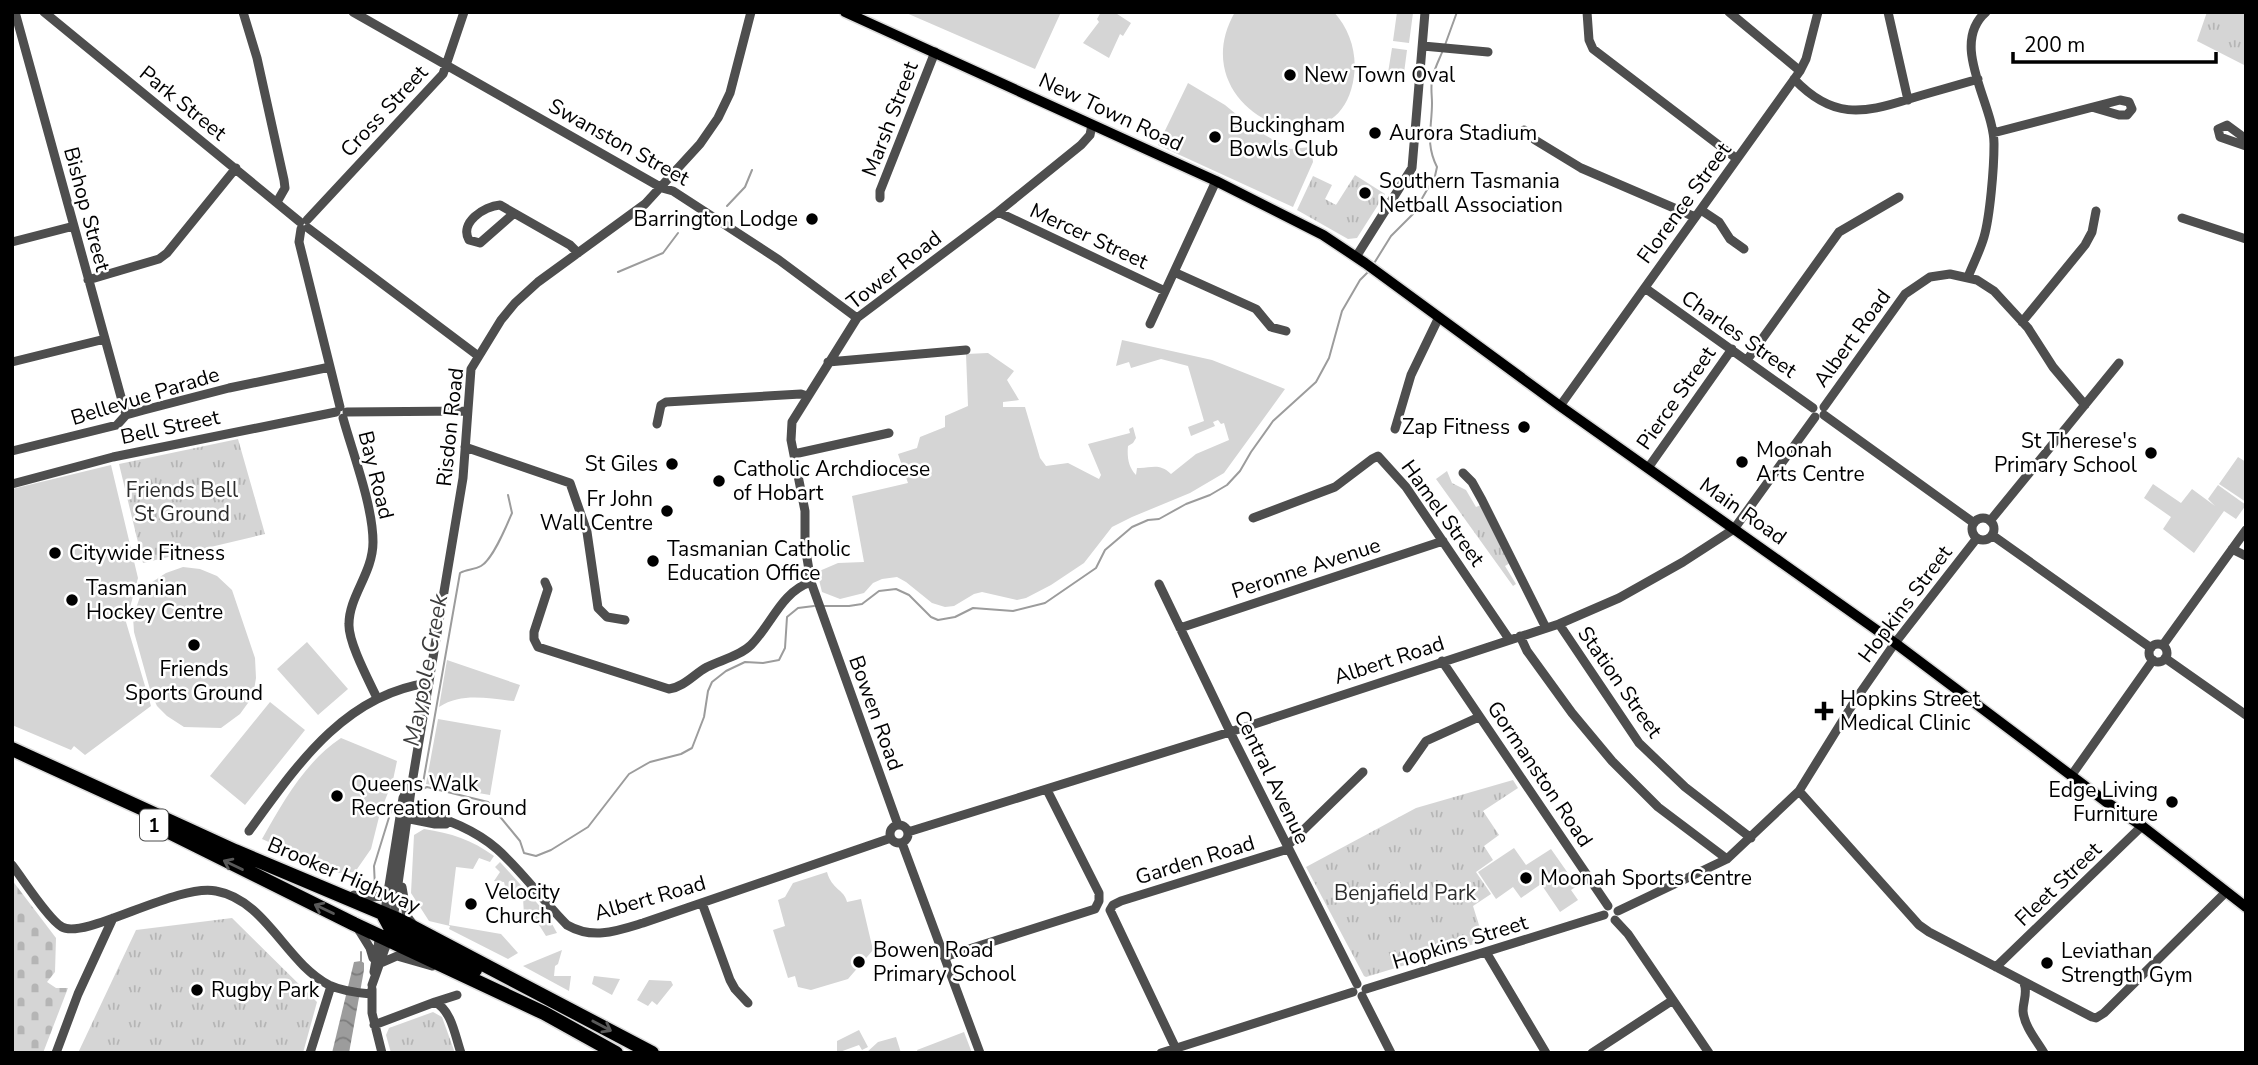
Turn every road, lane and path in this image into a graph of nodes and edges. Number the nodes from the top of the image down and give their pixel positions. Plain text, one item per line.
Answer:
1 (15, 12) edge
2 (44, 12) edge
3 (243, 12) edge
4 (353, 12) edge
5 (464, 12) edge
6 (751, 12) edge
7 (845, 12) edge
8 (1426, 12) edge
9 (1587, 12) edge
10 (1729, 12) edge
11 (1818, 12) edge
12 (1888, 12) edge
13 (1986, 12) edge
14 (1423, 46) junction
15 (1488, 51) dead end
16 (935, 52) junction
17 (447, 66) junction
18 (1797, 75) junction
19 (1978, 79) junction
20 (1908, 100) junction
21 (2095, 108) dead end
22 (1092, 125) junction
23 (1524, 130) dead end
24 (1993, 132) junction
25 (2246, 139) edge
26 (2246, 146) edge
27 (1737, 159) junction
28 (236, 168) junction
29 (1216, 181) junction
30 (662, 188) junction
31 (1899, 197) dead end
32 (880, 198) dead end
33 (277, 202) junction
34 (2096, 211) dead end
35 (998, 212) junction
36 (1698, 213) junction
37 (513, 214) junction
38 (2182, 218) dead end
39 (304, 225) junction
40 (74, 226) junction
41 (2246, 239) edge
42 (12, 242) edge
43 (1744, 249) dead end
44 (578, 253) junction
45 (1361, 260) junction
46 (1174, 272) junction
47 (1968, 277) junction
48 (88, 280) junction
49 (1645, 288) junction
50 (1165, 291) junction
51 (1439, 317) junction
52 (857, 318) junction
53 (2022, 322) junction
54 (1150, 324) dead end
55 (1286, 331) dead end
56 (105, 339) junction
57 (1732, 349) junction
58 (966, 350) dead end
59 (477, 355) junction
60 (829, 359) junction
61 (1747, 360) junction
62 (12, 362) edge
63 (2119, 363) dead end
64 (330, 366) junction
65 (807, 396) junction
66 (2085, 405) junction
67 (1560, 406) junction
68 (467, 411) junction
69 (342, 412) junction
70 (1819, 412) junction
71 (126, 415) junction
72 (657, 424) dead end
73 (1395, 429) dead end
74 (889, 433) dead end
75 (465, 447) junction
76 (12, 452) edge
77 (793, 454) junction
78 (1648, 468) junction
79 (1463, 473) dead end
80 (12, 484) edge
81 (1253, 518) dead end
82 (1990, 521) junction
83 (1974, 523) junction
84 (1734, 529) junction
85 (2246, 530) edge
86 (1992, 535) junction
87 (1978, 538) junction
88 (1443, 541) junction
89 (2232, 549) junction
90 (2246, 556) edge
91 (545, 582) dead end
92 (811, 582) junction
93 (1159, 584) dead end
94 (820, 607) joint
95 (625, 620) dead end
96 (1559, 624) junction
97 (1180, 628) junction
98 (1546, 628) junction
99 (1520, 636) junction
100 (1509, 639) junction
101 (1895, 643) junction
102 (2163, 645) junction
103 (2151, 648) junction
104 (2165, 658) junction
105 (2153, 660) junction
106 (1442, 661) junction
107 (429, 683) junction
108 (377, 698) junction
109 (2246, 715) edge
110 (1479, 716) junction
111 (1230, 732) junction
112 (12, 749) edge
113 (12, 759) edge
114 (1407, 768) dead end
115 (1363, 772) dead end
116 (2071, 776) junction
117 (1047, 790) junction
118 (1799, 791) junction
119 (405, 814) junction
120 (898, 825) junction
121 (2140, 828) junction
122 (249, 831) dead end
123 (908, 832) junction
124 (891, 838) junction
125 (1751, 838) junction
126 (902, 843) junction
127 (1288, 848) junction
128 (1727, 859) junction
129 (12, 864) edge
130 (400, 878) junction
131 (331, 891) junction
132 (2224, 894) junction
133 (387, 895) junction
134 (702, 902) junction
135 (2246, 907) edge
136 (1606, 911) junction
137 (1617, 915) junction
138 (2246, 916) edge
139 (113, 918) junction
140 (354, 923) junction
141 (387, 925) junction
142 (415, 928) junction
143 (1486, 952) junction
144 (944, 957) junction
145 (378, 963) junction
146 (1996, 967) junction
147 (450, 969) junction
148 (2024, 983) junction
149 (331, 986) junction
150 (369, 990) junction
151 (1360, 990) junction
152 (457, 995) dead end
153 (1673, 1000) junction
154 (435, 1003) junction
155 (748, 1003) dead end
156 (544, 1013) junction
157 (374, 1025) junction
158 (1177, 1051) edge
159 (56, 1053) edge
160 (310, 1053) edge
161 (382, 1053) edge
162 (461, 1053) edge
163 (616, 1053) edge
164 (652, 1053) edge
165 (980, 1053) edge
166 (1161, 1053) edge
167 (1391, 1053) edge
168 (1546, 1053) edge
169 (1592, 1053) edge
170 (1709, 1053) edge
171 (2045, 1053) edge

1 - 40 street, Bishop Street
2 - 28 street, Park Street
3 - 33 street
4 - 17 street, Swanston Street
5 - 17 street, Cross Street
6 - 30 street, Risdon Road
7 - 16 main road, New Town Road
8 - 14 street
9 - 27 street
10 - 18 street
11 - 18 street, Florence Street
12 - 20 street
13 - 19 street
14 - 15 street
14 - 45 street
16 - 22 main road, New Town Road
16 - 32 street, Marsh Street
17 - 30 street, Swanston Street
17 - 39 street, Cross Street
18 - 20 street
18 - 27 street, Florence Street
19 - 20 street
19 - 24 street
21 - 24 street
22 - 29 main road, New Town Road
22 - 35 street, Tower Road
23 - 36 street
24 - 47 street
25 - 26 street
27 - 36 street, Florence Street
28 - 33 street, Park Street
28 - 48 street
29 - 45 main road, New Town Road
29 - 46 street
30 - 44 street, Risdon Road
30 - 52 street, Swanston Street
31 - 61 street
33 - 39 street, Park Street
34 - 53 street
35 - 50 street, Mercer Street
35 - 52 street, Tower Road
36 - 43 street
36 - 49 street, Florence Street
37 - 37 street
37 - 44 street
38 - 41 street
39 - 59 street, Park Street
39 - 64 street, Bay Road
40 - 42 street
40 - 48 street, Bishop Street
44 - 59 street, Risdon Road
45 - 51 main road, Main Road
46 - 50 street
46 - 55 street, Mercer Street
47 - 53 street
47 - 70 street, Albert Road
48 - 56 street, Bishop Street
49 - 57 street, Charles Street
49 - 67 street, Florence Street
50 - 54 street
51 - 67 main road, Main Road
51 - 73 street
52 - 60 street, Tower Road
53 - 66 street
56 - 62 street
56 - 71 street, Bishop Street
57 - 61 street, Charles Street
57 - 78 street, Pierce Street
58 - 60 street
59 - 68 street, Risdon Road
60 - 65 street, Tower Road
61 - 70 street, Charles Street
63 - 66 street
64 - 69 street, Bay Road
64 - 71 street, Bellevue Parade
65 - 72 street
65 - 77 street, Tower Road
66 - 82 street
67 - 78 main road, Main Road
68 - 69 street, Bell Street
68 - 75 street, Risdon Road
69 - 80 street, Bell Street
69 - 108 street, Bay Road
70 - 83 street, Charles Street
70 - 84 street, Albert Road
71 - 76 street, Bellevue Parade
74 - 77 street
75 - 95 street
75 - 107 street, Risdon Road
77 - 92 street, Tower Road
78 - 84 main road, Main Road
79 - 98 street, Station Street
81 - 88 street, Hamel Street
82 - 83 street
82 - 86 street
83 - 87 street
84 - 96 street, Albert Road
84 - 101 main road, Main Road
85 - 89 street
86 - 87 street
86 - 103 street
87 - 101 street, Hopkins Street
88 - 97 street, Peronne Avenue
88 - 100 street, Hamel Street
89 - 90 street
89 - 102 street
91 - 92 street
92 - 94 street, Tower Road
93 - 97 street, Central Avenue
94 - 120 street, Bowen Road
96 - 98 street, Albert Road
96 - 125 street, Station Street
97 - 111 street, Central Avenue
98 - 99 street, Albert Road
99 - 100 street, Albert Road
99 - 128 street
100 - 106 street, Albert Road
101 - 116 main road, Main Road
101 - 118 street, Hopkins Street
102 - 103 street
102 - 104 street
103 - 105 street
104 - 105 street
104 - 109 street
105 - 116 street
106 - 110 street, Gormanston Road
106 - 111 street, Albert Road
107 - 108 street
107 - 119 street, Risdon Road
108 - 122 street
110 - 114 street
110 - 136 street, Gormanston Road
111 - 117 street, Albert Road
111 - 127 street, Central Avenue
112 - 131 highway, Brooker Highway / 1
140 -> 113 highway, Brooker Highway / 1
115 - 127 street, Garden Road
116 - 121 main road, Main Road
117 - 123 street, Albert Road
117 - 144 street
118 - 125 street, Hopkins Street
118 - 146 street
119 - 130 street, Risdon Road
119 - 133 street, Risdon Road
119 - 134 street, Albert Road
120 - 123 street
120 - 124 street
121 - 132 main road, Main Road
121 - 146 street, Fleet Street
123 - 126 street
124 - 126 street
124 - 134 street, Albert Road
125 - 128 street, Hopkins Street
126 - 144 street
127 - 151 street, Central Avenue
127 - 158 street, Garden Road
128 - 137 street, Hopkins Street
129 - 139 street
130 - 141 street, Risdon Road
130 - 142 street
131 - 133 street
131 - 141 highway, Brooker Highway / 1
132 - 135 main road, Main Road
132 - 138 main road, Main Road
132 - 148 street
133 - 141 street, Risdon Road
134 - 155 street
136 - 137 street
136 - 137 street
136 - 143 street, Hopkins Street
137 - 153 street
139 - 149 street
139 - 159 street
140 - 141 highway, Brooker Highway / 1
140 - 145 street
141 - 142 highway, Brooker Highway / 1
141 - 145 street, Risdon Road
141 - 147 highway, Brooker Highway / 1
141 - 156 highway, Brooker Highway
142 -> 164 highway, Brooker Highway / 1
143 - 151 street, Hopkins Street
143 - 168 street
144 - 165 street
145 - 147 street
145 - 150 street, Risdon Road
146 - 148 street
147 - 156 highway, Brooker Highway / 1
148 - 171 street
149 - 150 street
149 - 160 street
150 - 157 street, Risdon Road
151 - 158 street, Hopkins Street
151 - 167 street, Central Avenue
152 - 154 street
153 - 169 street
153 - 170 street
154 - 157 street
154 - 162 street
156 - 163 highway, Brooker Highway / 1
157 - 161 street, Risdon Road
158 - 166 street, Hopkins Street

